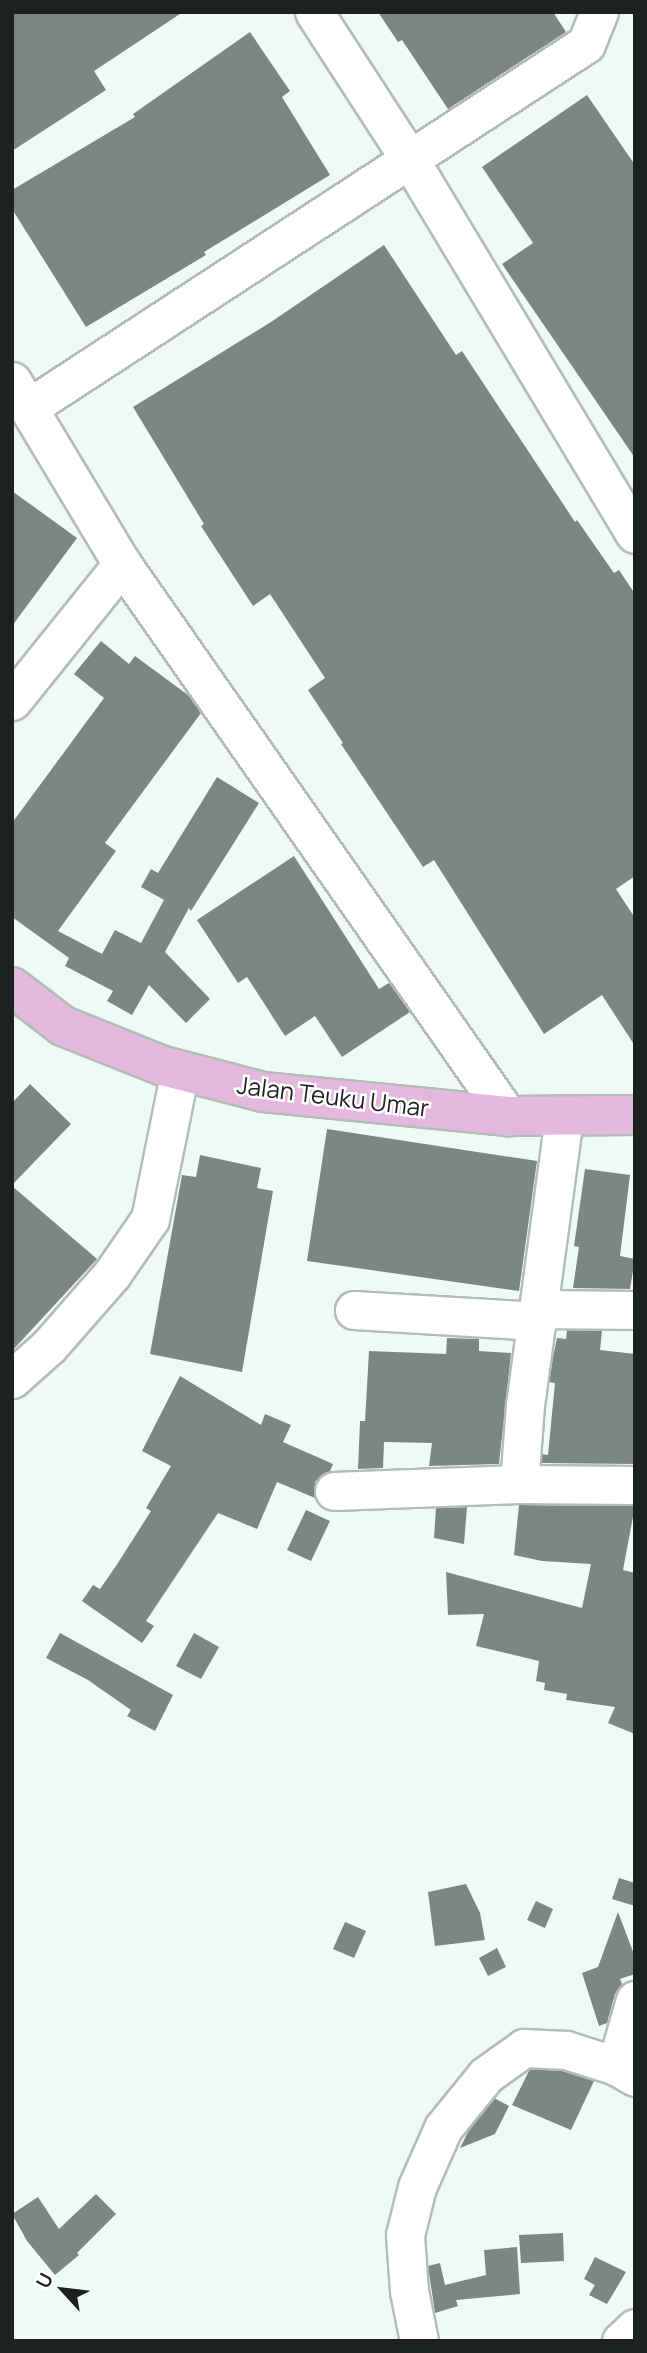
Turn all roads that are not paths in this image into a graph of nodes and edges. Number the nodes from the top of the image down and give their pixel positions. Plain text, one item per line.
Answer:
1 (314, 12) edge
2 (599, 12) edge
3 (410, 160) junction
4 (20, 395) edge
5 (635, 534) edge
6 (122, 564) junction
7 (12, 701) edge
8 (12, 987) edge
9 (180, 1070) junction
10 (635, 1115) edge
11 (508, 1116) junction
12 (564, 1117) junction
13 (354, 1310) dead end
14 (635, 1310) edge
15 (539, 1315) junction
16 (12, 1379) edge
17 (519, 1483) junction
18 (635, 1485) edge
19 (334, 1491) dead end
20 (635, 2000) edge
21 (625, 2071) edge
22 (635, 2328) edge
23 (419, 2341) edge
24 (621, 2341) edge

1 - 3 street
2 - 3 street
3 - 4 street
3 - 5 street
4 - 6 street
6 - 7 street
6 - 11 street
8 - 9 main road, Jalan Teuku Umar
9 - 11 main road, Jalan Teuku Umar
9 - 16 street
10 - 12 main road, Jalan Teuku Umar
11 - 12 main road, Jalan Teuku Umar
12 - 15 street
13 - 15 street
14 - 15 street
15 - 17 street
17 - 18 street
17 - 19 street
20 - 21 street
21 - 23 street
22 - 24 street

